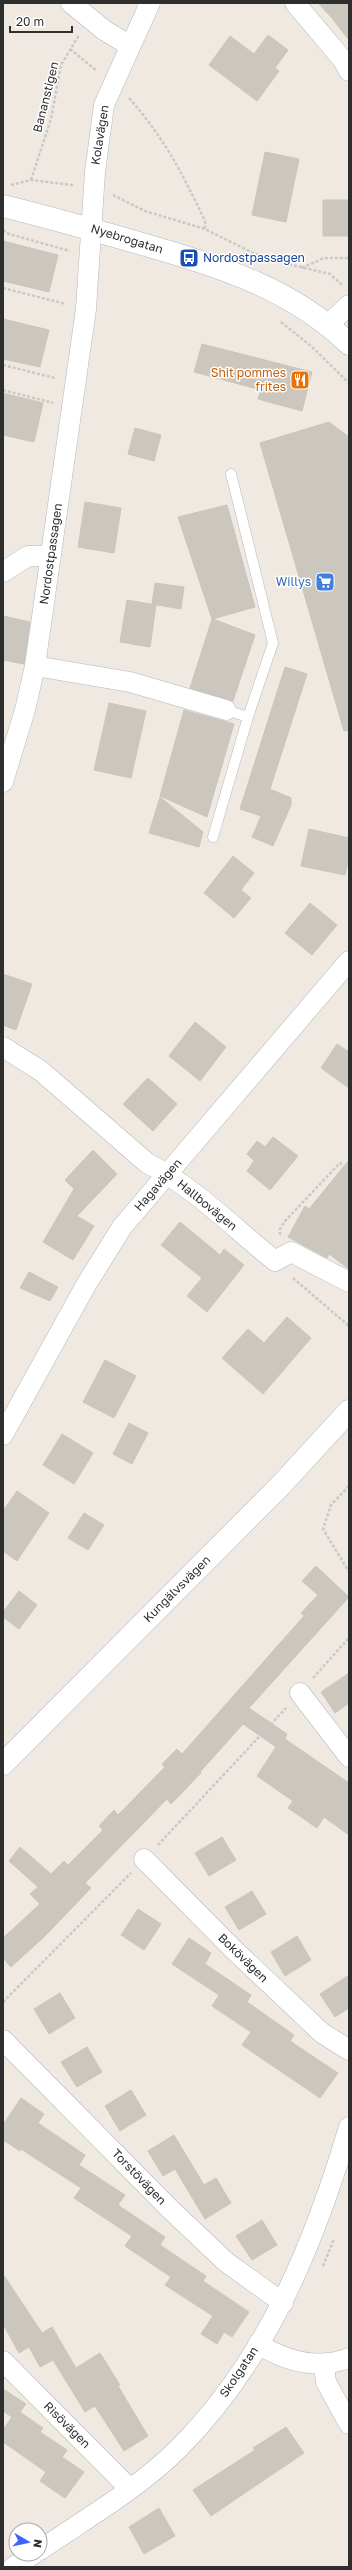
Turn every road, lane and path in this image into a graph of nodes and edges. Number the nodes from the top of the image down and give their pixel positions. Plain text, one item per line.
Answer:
1 (71, 3) edge
2 (150, 3) edge
3 (295, 3) edge
4 (89, 19) junction
5 (130, 46) junction
6 (70, 49) junction
7 (349, 71) edge
8 (112, 83) junction
9 (30, 180) junction
10 (3, 186) edge
11 (93, 189) junction
12 (3, 206) edge
13 (90, 228) junction
14 (205, 229) junction
15 (3, 230) edge
16 (88, 255) junction
17 (349, 258) edge
18 (301, 268) junction
19 (3, 288) edge
20 (347, 296) edge
21 (86, 309) junction
22 (275, 316) dead end
23 (329, 324) junction
24 (349, 344) edge
25 (3, 365) edge
26 (75, 383) junction
27 (349, 383) edge
28 (3, 390) edge
29 (72, 408) junction
30 (231, 474) dead end
31 (51, 556) junction
32 (3, 572) edge
33 (35, 666) junction
34 (226, 710) joint
35 (248, 717) junction
36 (3, 782) edge
37 (213, 837) dead end
38 (349, 961) edge
39 (3, 1048) edge
40 (349, 1171) edge
41 (168, 1174) junction
42 (283, 1257) junction
43 (349, 1282) edge
44 (349, 1326) edge
45 (349, 1412) edge
46 (3, 1435) edge
47 (349, 1486) edge
48 (349, 1572) edge
49 (349, 1638) edge
50 (300, 1693) junction
51 (349, 1757) edge
52 (3, 1764) edge
53 (144, 1859) junction
54 (3, 2002) edge
55 (3, 2040) edge
56 (349, 2050) edge
57 (349, 2127) edge
58 (283, 2303) junction
59 (258, 2344) junction
60 (349, 2358) edge
61 (3, 2361) edge
62 (324, 2366) junction
63 (349, 2424) edge
64 (130, 2489) junction
65 (48, 2547) edge

1 - 4 street
2 - 5 street, Kolavägen
3 - 7 street
4 - 5 street
4 - 6 path, Bananstigen
5 - 8 street, Kolavägen
6 - 8 path
6 - 9 path, Bananstigen
8 - 11 street, Kolavägen
8 - 14 path
9 - 10 path
9 - 11 path
11 - 13 street, Kolavägen
11 - 14 path
12 - 13 main road, Nyebrogatan
13 - 16 street, Nordostpassagen
13 - 23 main road, Nyebrogatan
14 - 18 path
15 - 16 path
16 - 21 street, Nordostpassagen
17 - 18 path
18 - 20 path
19 - 21 path
20 - 23 street
21 - 26 street, Nordostpassagen
22 - 27 path
23 - 24 main road, Nyebrogatan
25 - 26 path
26 - 29 street, Nordostpassagen
28 - 29 path
29 - 31 street, Nordostpassagen
30 - 35 lane
31 - 32 street
31 - 33 street, Nordostpassagen
33 - 34 street
33 - 36 street, Nordostpassagen
34 - 35 lane
35 - 37 lane
38 - 41 street, Hagavägen
39 - 41 street, Hallbovägen
40 - 42 path
41 - 42 street, Hallbovägen
41 - 46 street, Hagavägen
42 - 43 street, Hallbovägen
42 - 44 path
45 - 52 main road, Kungälvsvägen
47 - 48 path
49 - 50 path
50 - 51 street
50 - 53 path
53 - 54 path
53 - 56 street, Bokövägen
55 - 58 street, Torstövägen
57 - 58 street, Skolgatan
58 - 59 street, Skolgatan
59 - 62 street
59 - 64 street, Skolgatan
60 - 62 street
61 - 64 street, Risövägen
62 - 63 street
64 - 65 street, Skolgatan

